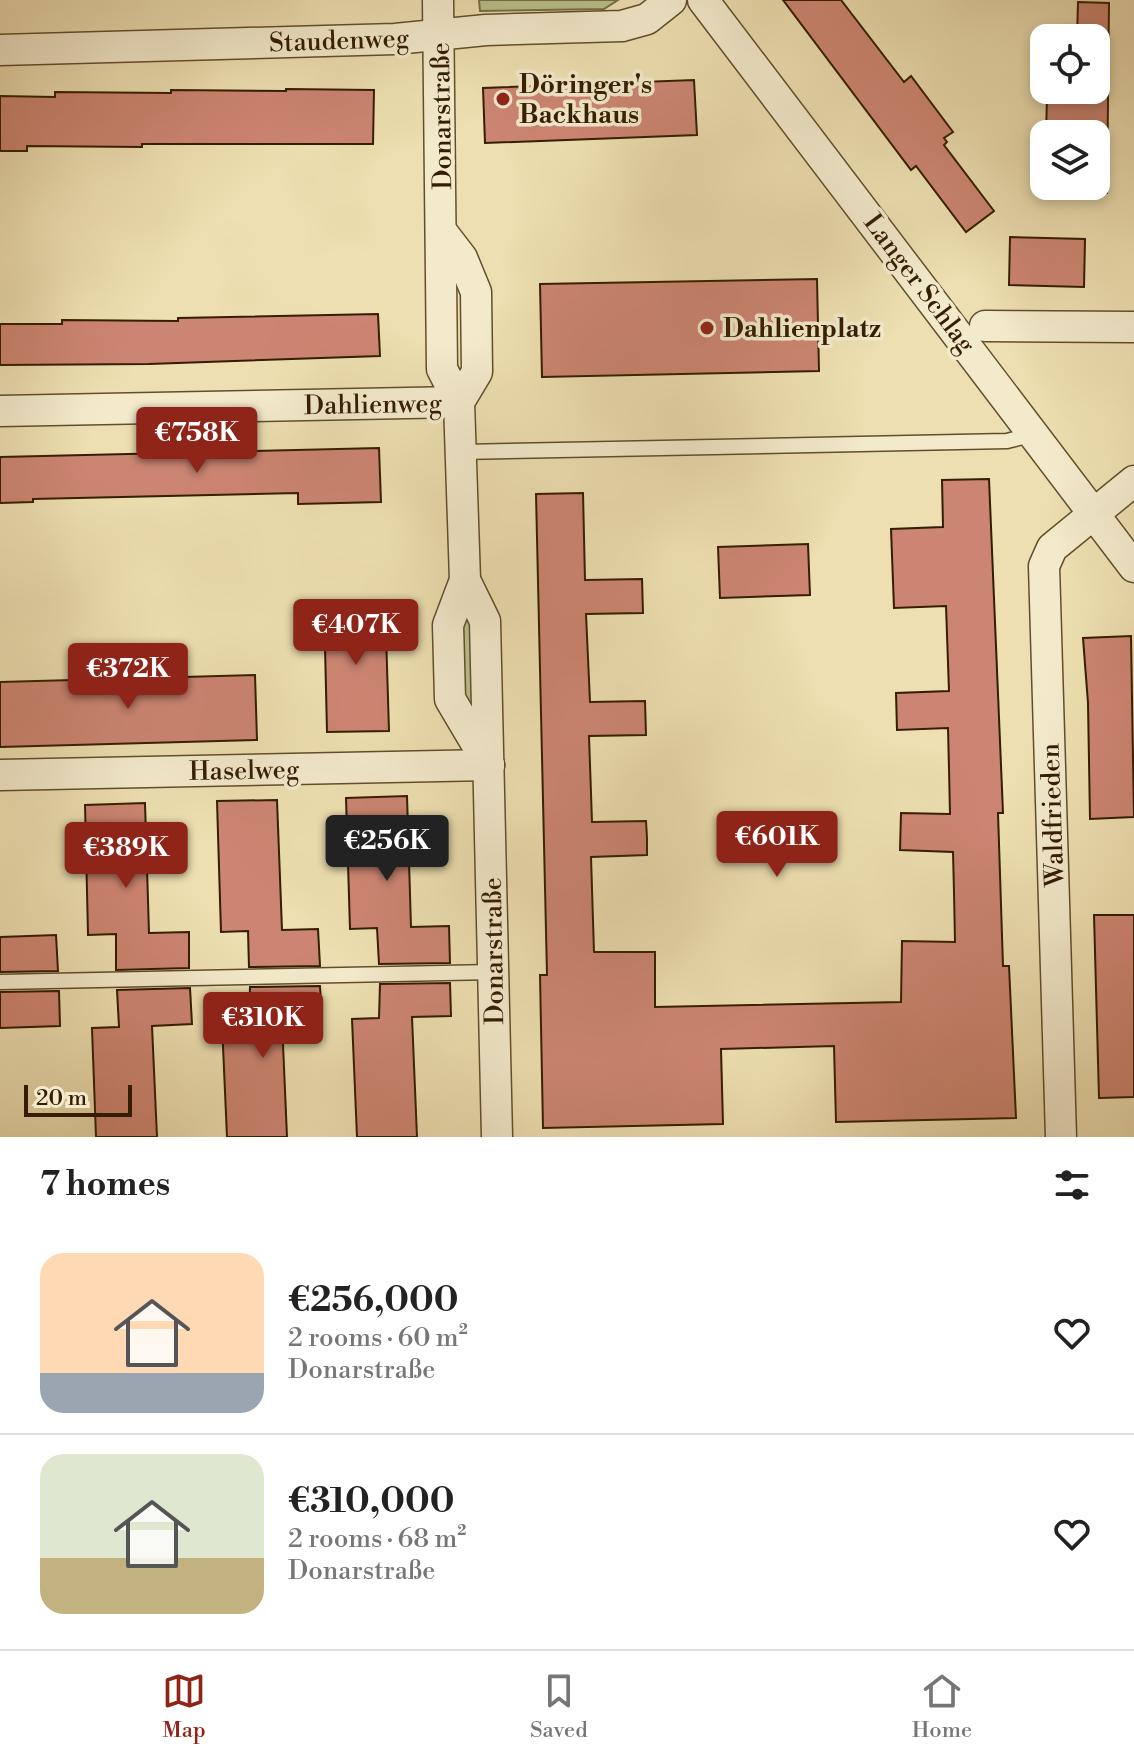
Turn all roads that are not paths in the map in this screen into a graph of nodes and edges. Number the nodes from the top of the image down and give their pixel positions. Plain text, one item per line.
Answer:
1 (438, 0) edge
2 (671, 0) edge
3 (703, 0) edge
4 (440, 34) junction
5 (0, 50) edge
6 (1134, 327) edge
7 (975, 334) junction
8 (459, 402) junction
9 (0, 411) edge
10 (1035, 434) junction
11 (461, 452) junction
12 (1134, 481) edge
13 (1094, 513) junction
14 (1134, 567) edge
15 (489, 765) junction
16 (0, 775) edge
17 (494, 972) junction
18 (0, 982) edge
19 (497, 1137) edge
20 (1061, 1137) edge

1 - 4 street, Donarstraße
2 - 4 street, Staudenweg
3 - 7 street, Langer Schlag
4 - 5 street, Staudenweg
4 - 8 street, Donarstraße
6 - 7 street
7 - 10 street, Langer Schlag
8 - 9 street, Dahlienweg
8 - 11 street, Donarstraße
10 - 11 lane
10 - 13 street, Langer Schlag
11 - 15 street, Donarstraße
12 - 13 street, Waldfrieden
13 - 14 street, Langer Schlag
13 - 20 street, Waldfrieden
15 - 16 street, Haselweg
15 - 17 street, Donarstraße
17 - 18 lane
17 - 19 street, Donarstraße

